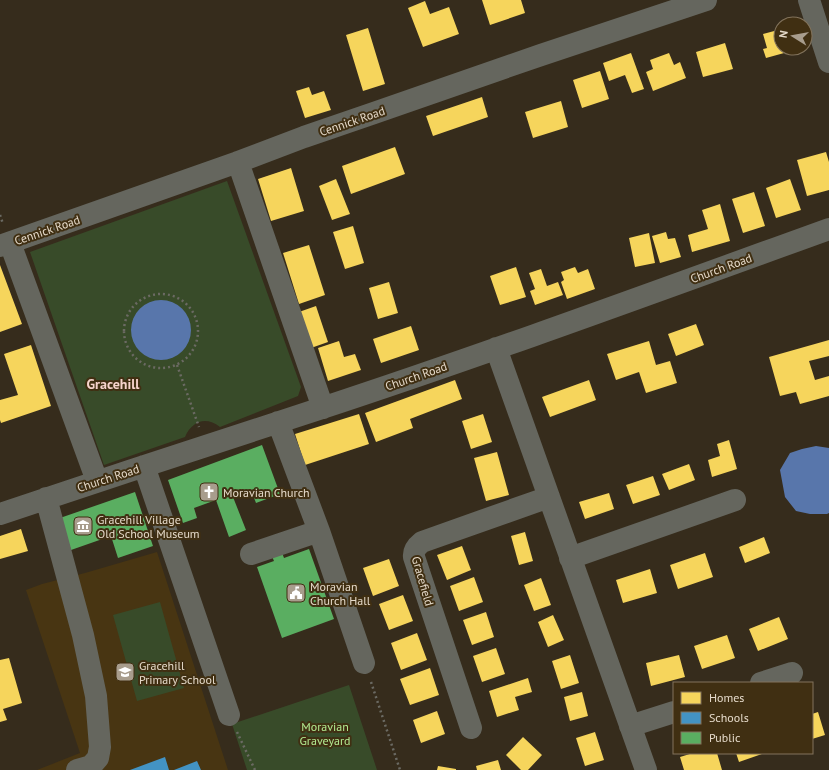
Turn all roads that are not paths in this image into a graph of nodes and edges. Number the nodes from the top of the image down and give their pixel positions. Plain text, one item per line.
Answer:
1 (706, 0) edge
2 (810, 0) edge
3 (829, 62) edge
4 (238, 162) junction
5 (829, 230) edge
6 (5, 245) edge
7 (496, 348) junction
8 (322, 408) junction
9 (278, 422) junction
10 (144, 466) junction
11 (97, 481) junction
12 (549, 497) junction
13 (46, 498) junction
14 (735, 500) dead end
15 (0, 514) edge
16 (319, 531) junction
17 (251, 554) dead end
18 (570, 558) junction
19 (364, 663) road end
20 (792, 673) dead end
21 (764, 682) edge
22 (673, 712) edge
23 (229, 715) road end
24 (630, 726) junction
25 (471, 728) dead end
26 (78, 770) edge
27 (646, 770) edge

1 - 4 street, Cennick Road
2 - 3 street
4 - 6 street, Cennick Road
4 - 8 street
5 - 7 street, Church Road
6 - 11 street
7 - 8 street, Church Road
7 - 12 street
8 - 9 street, Church Road
9 - 10 street, Church Road
9 - 16 street
10 - 11 street, Church Road
10 - 23 street
11 - 13 street, Church Road
12 - 18 street
12 - 25 street, Gracefield
13 - 15 street, Church Road
13 - 26 street
14 - 18 street
16 - 17 street
16 - 19 street
18 - 24 street
20 - 21 street
22 - 24 street
24 - 27 street

